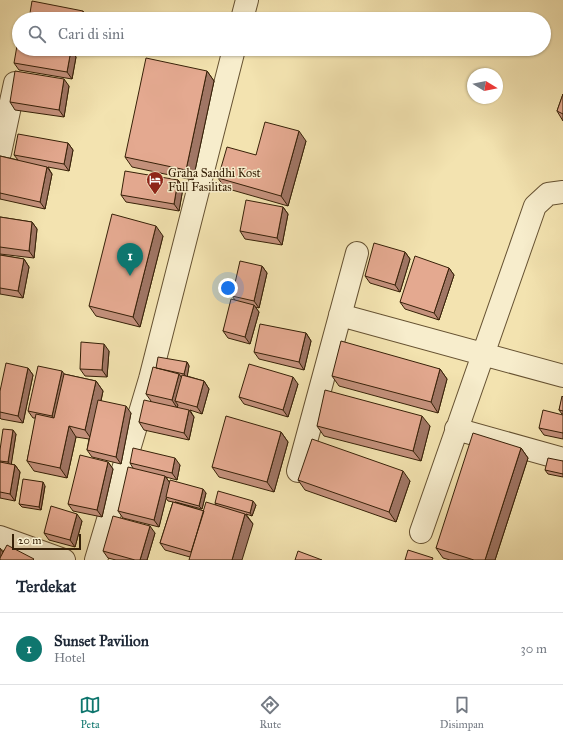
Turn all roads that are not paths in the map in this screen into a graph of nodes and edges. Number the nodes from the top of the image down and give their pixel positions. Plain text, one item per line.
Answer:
1 (247, 0) edge
2 (244, 12) edge
3 (232, 56) edge
4 (15, 82) edge
5 (0, 153) edge
6 (563, 192) edge
7 (357, 253) dead end
8 (340, 315) junction
9 (484, 354) junction
10 (563, 376) edge
11 (456, 428) junction
12 (563, 459) edge
13 (298, 471) dead end
14 (420, 532) dead end
15 (0, 537) edge
16 (64, 560) edge
17 (96, 560) edge

1 - 2 street
3 - 17 street
4 - 5 street
6 - 9 street
7 - 8 street
8 - 9 street
8 - 13 street
9 - 10 street
9 - 11 street
11 - 12 street
11 - 14 street
15 - 16 street

